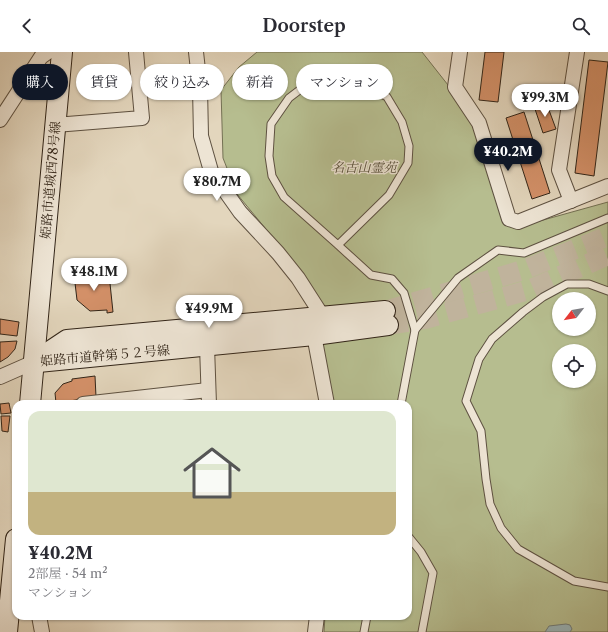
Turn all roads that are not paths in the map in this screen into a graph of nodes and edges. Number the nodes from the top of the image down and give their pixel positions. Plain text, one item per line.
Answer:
1 (47, 52) edge
2 (62, 52) edge
3 (136, 52) edge
4 (196, 52) edge
5 (460, 52) edge
6 (577, 52) edge
7 (0, 120) edge
8 (55, 125) junction
9 (608, 186) edge
10 (571, 200) junction
11 (608, 218) edge
12 (338, 245) junction
13 (608, 291) edge
14 (323, 317) junction
15 (415, 330) junction
16 (314, 335) junction
17 (207, 346) junction
18 (34, 362) junction
19 (0, 377) edge
20 (209, 397) edge
21 (30, 400) edge
22 (155, 400) edge
23 (326, 400) edge
24 (402, 400) edge
25 (412, 541) edge
26 (608, 587) edge
27 (12, 607) edge
28 (40, 620) edge
29 (316, 620) edge
30 (366, 620) edge
31 (7, 632) edge
32 (42, 632) edge
33 (315, 632) edge
34 (364, 632) edge
35 (422, 632) edge

1 - 7 street
2 - 8 street, 姫路市道城西78号線
3 - 8 street
4 - 14 street
5 - 10 street
6 - 10 street
8 - 18 street, 姫路市道城西78号線
9 - 10 street
11 - 15 lane
12 - 12 lane
12 - 15 lane
13 - 26 lane
14 - 16 street, 姫路市道幹第５２号線
14 - 18 street, 姫路市道幹第５２号線
15 - 24 lane
16 - 17 street, 姫路市道幹第５２号線
16 - 23 street
17 - 18 street, 姫路市道幹第５２号線
17 - 20 street
18 - 19 street
18 - 21 street, 姫路市道城西78号線
20 - 22 street
25 - 35 lane
27 - 31 street
28 - 32 street
29 - 33 street
30 - 34 lane

